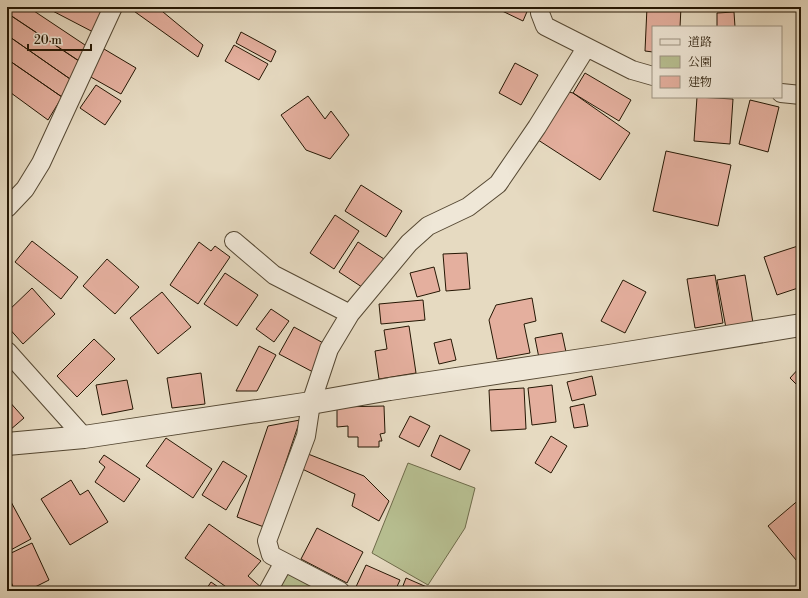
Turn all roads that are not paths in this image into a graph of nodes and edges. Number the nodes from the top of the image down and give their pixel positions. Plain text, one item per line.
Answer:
1 (113, 7) edge
2 (541, 7) edge
3 (586, 48) junction
4 (652, 76) edge
5 (782, 93) edge
6 (801, 95) edge
7 (7, 208) edge
8 (234, 241) dead end
9 (350, 314) junction
10 (801, 325) edge
11 (7, 351) edge
12 (311, 403) junction
13 (84, 437) junction
14 (7, 444) edge
15 (284, 562) junction
16 (268, 591) edge
17 (340, 591) edge

1 - 7 street
2 - 3 street
3 - 4 street
3 - 9 street
5 - 6 street
8 - 9 street
9 - 12 street
10 - 12 street
11 - 13 street
12 - 13 street
12 - 15 street
13 - 14 street
15 - 16 street
15 - 17 street

